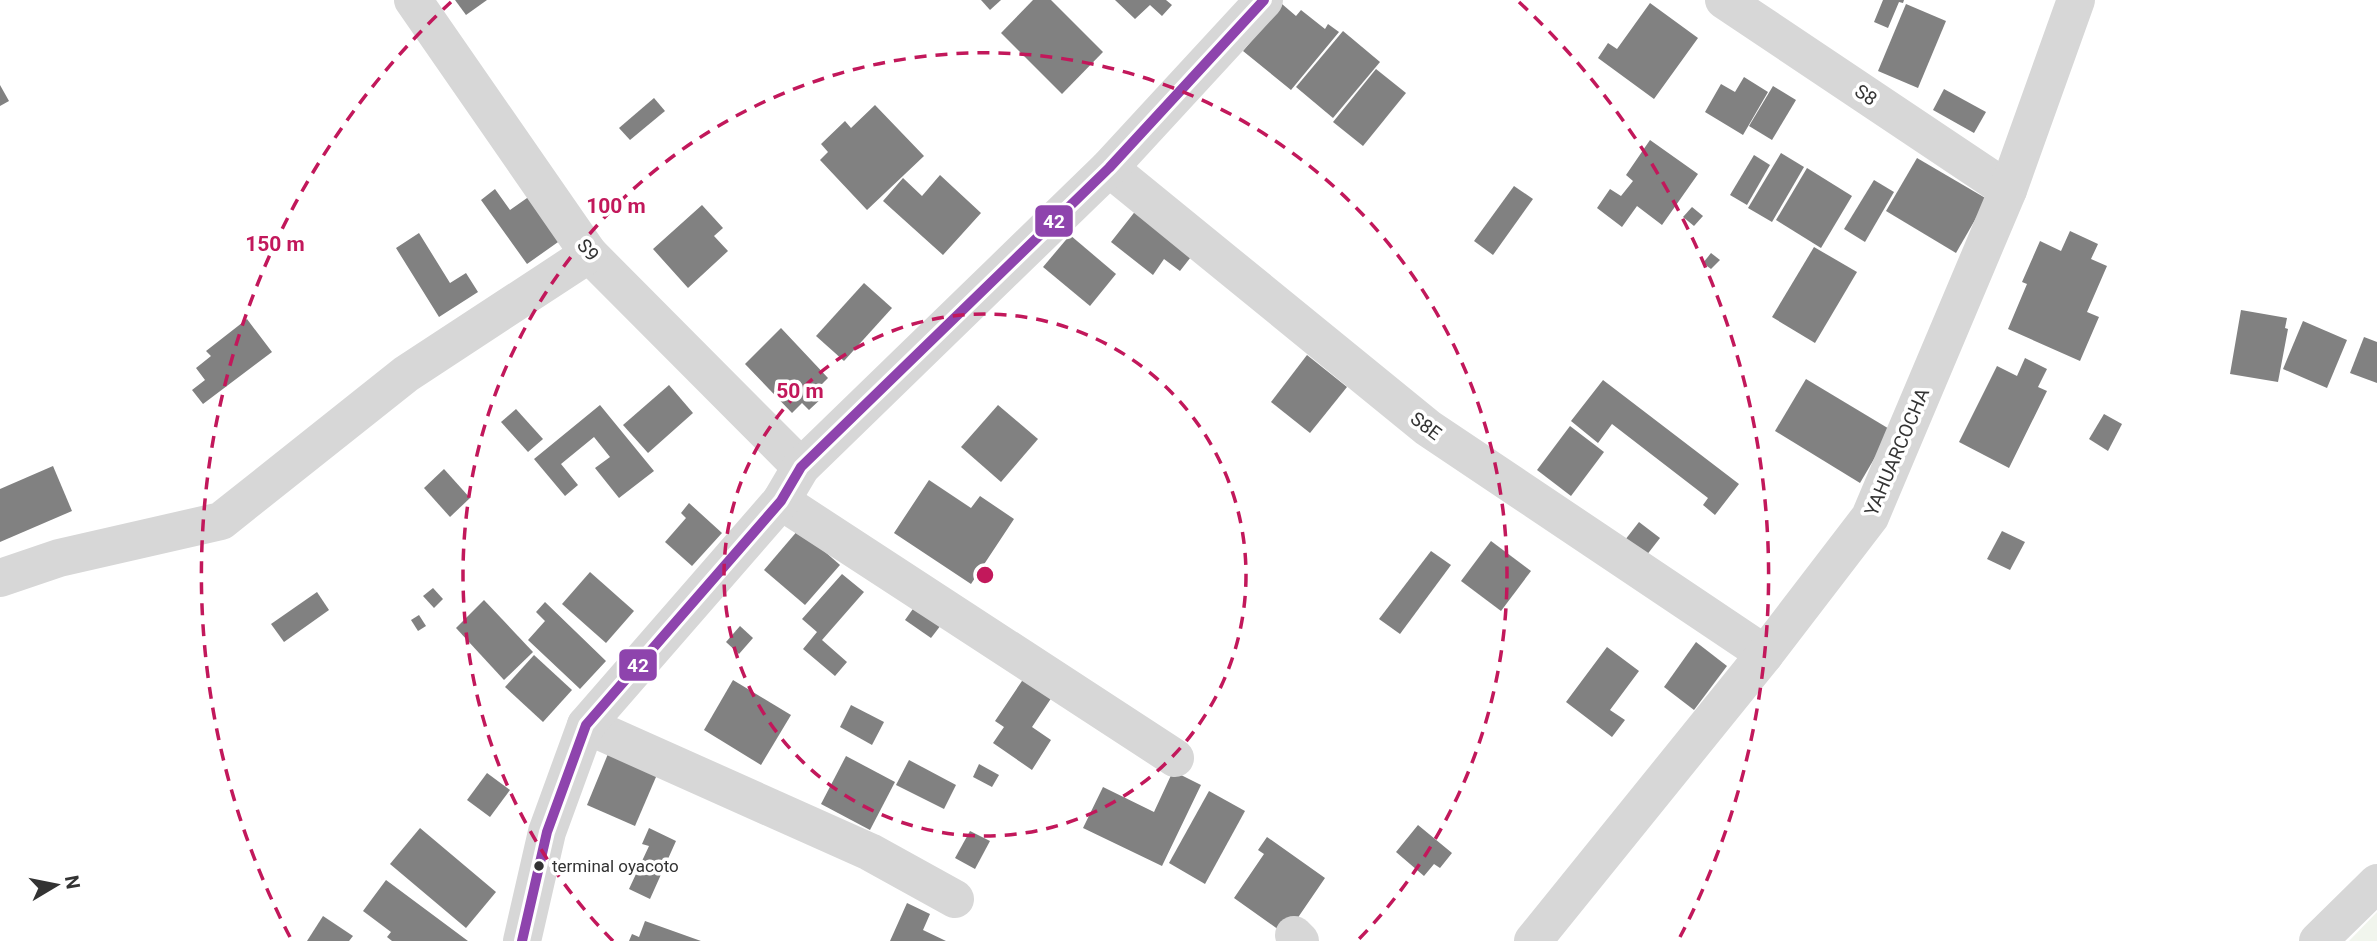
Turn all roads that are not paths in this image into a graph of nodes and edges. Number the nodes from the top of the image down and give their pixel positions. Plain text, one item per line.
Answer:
1 (413, 0) edge
2 (1264, 0) edge
3 (1724, 0) edge
4 (2076, 0) edge
5 (1109, 168) junction
6 (2008, 190) junction
7 (589, 254) junction
8 (801, 467) junction
9 (781, 501) junction
10 (0, 578) edge
11 (1765, 654) junction
12 (586, 725) junction
13 (1175, 758) dead end
14 (2377, 883) edge
15 (955, 899) dead end
16 (522, 941) edge
17 (1533, 941) edge
18 (2318, 941) edge

1 - 7 street, S9
2 - 5 street
3 - 6 street, S8
4 - 6 street, YAHUARCOCHA
5 - 8 street
5 - 11 street, S8E
6 - 11 street, YAHUARCOCHA
7 - 8 street, S9
7 - 10 street
8 - 9 street
9 - 12 street
9 - 13 street
11 - 17 street, YAHUARCOCHA
12 - 15 street
12 - 16 street
14 - 18 street

